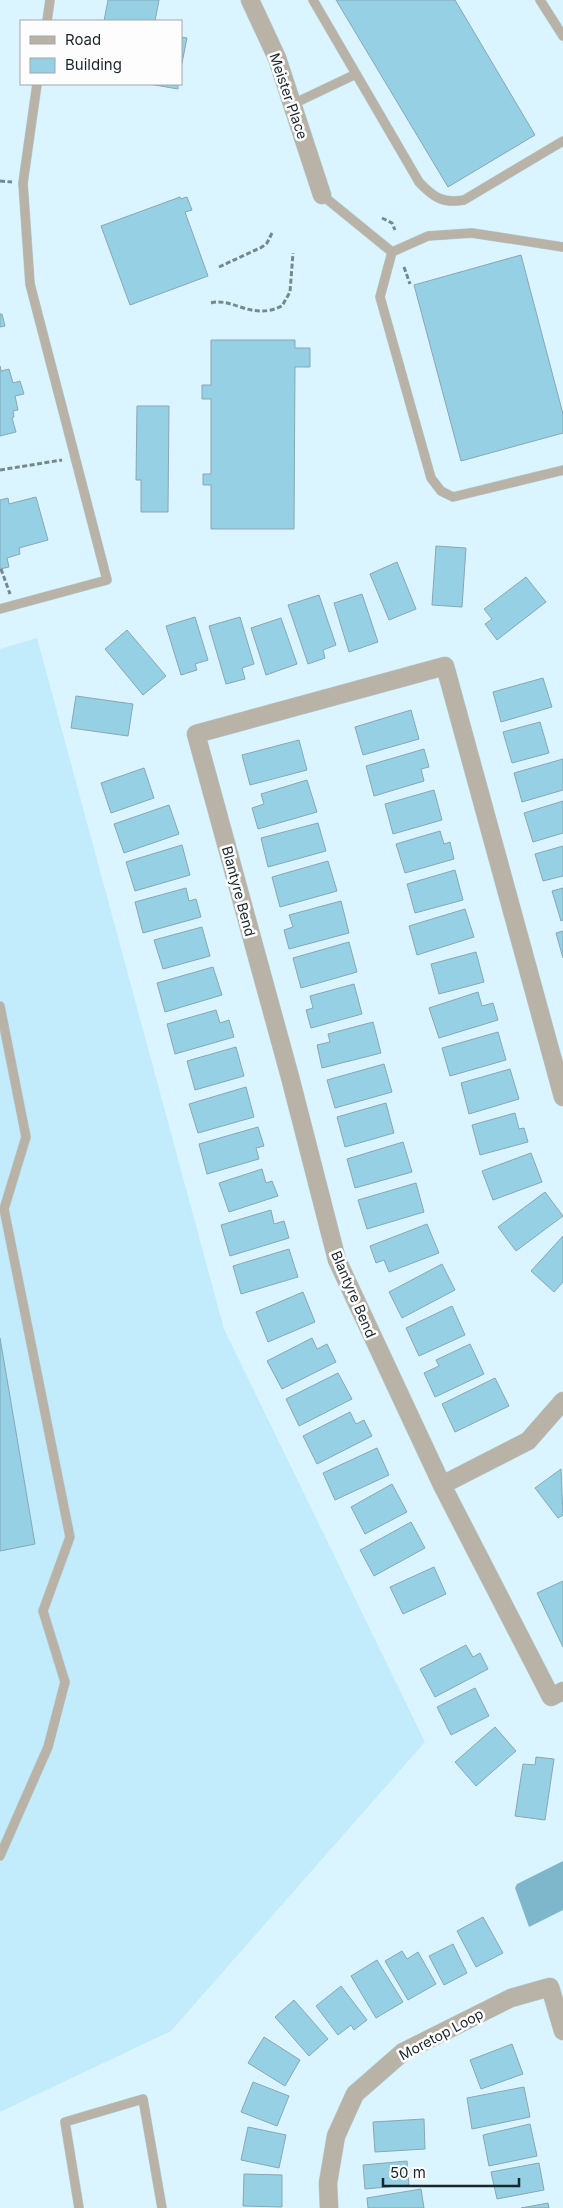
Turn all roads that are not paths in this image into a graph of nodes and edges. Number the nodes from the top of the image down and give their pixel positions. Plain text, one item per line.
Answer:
1 (50, 0) edge
2 (250, 0) edge
3 (313, 0) edge
4 (540, 0) edge
5 (47, 20) edge
6 (563, 36) edge
7 (356, 74) junction
8 (38, 85) edge
9 (293, 104) junction
10 (563, 141) edge
11 (322, 195) joint
12 (563, 247) edge
13 (392, 252) junction
14 (563, 470) edge
15 (0, 609) edge
16 (0, 1006) edge
17 (563, 1097) edge
18 (563, 1401) edge
19 (442, 1485) junction
20 (557, 1694) edge
21 (0, 1856) edge
22 (563, 2031) edge
23 (79, 2208) edge
24 (162, 2208) edge
25 (329, 2208) edge

1 - 5 lane
2 - 9 street, Meister Place
3 - 7 lane
4 - 6 lane
7 - 9 lane
7 - 10 lane
8 - 15 lane
9 - 11 street, Meister Place
11 - 13 lane
12 - 13 lane
13 - 14 lane
16 - 21 lane
17 - 19 street, Blantyre Bend
18 - 19 street
19 - 20 street, Blantyre Bend
22 - 25 street, Moretop Loop
23 - 24 lane

